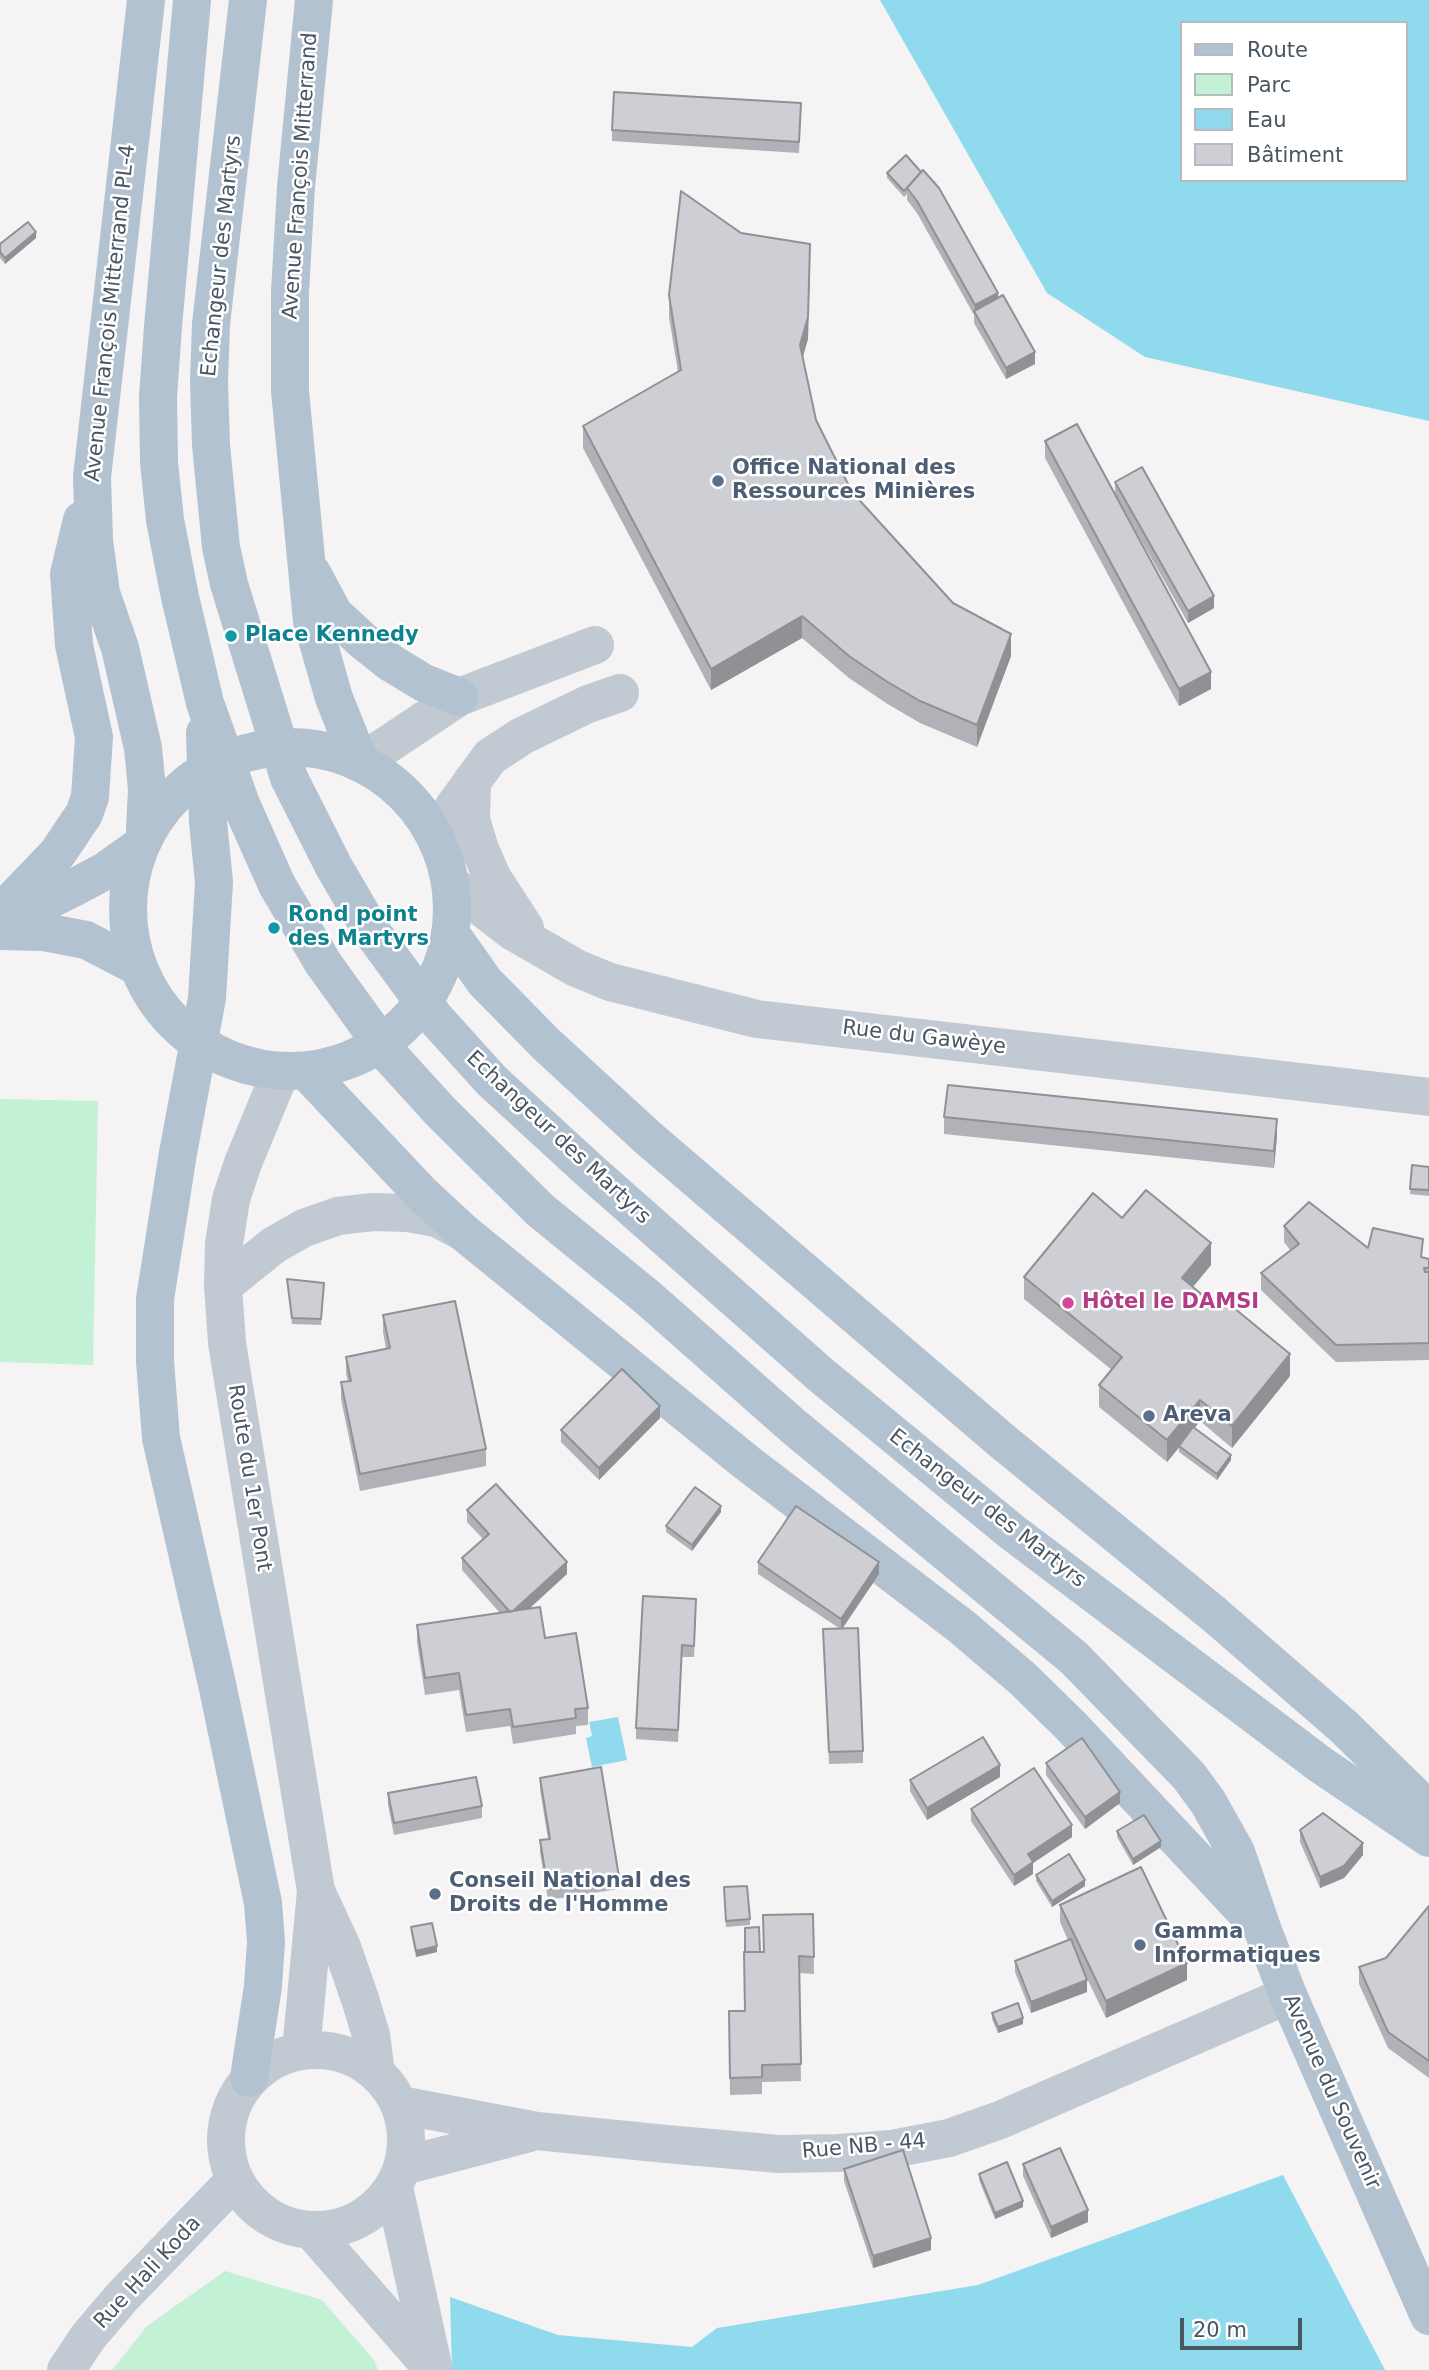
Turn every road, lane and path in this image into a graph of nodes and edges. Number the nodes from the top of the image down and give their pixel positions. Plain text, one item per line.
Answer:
1 (146, 0) edge
2 (192, 0) edge
3 (248, 0) edge
4 (314, 0) edge
5 (92, 477) junction
6 (308, 565) junction
7 (595, 645) dead end
8 (620, 693) dead end
9 (459, 697) junction
10 (205, 703) junction
11 (360, 763) junction
12 (471, 781) junction
13 (436, 837) junction
14 (141, 839) junction
15 (450, 883) junction
16 (0, 913) edge
17 (0, 919) edge
18 (0, 930) edge
19 (451, 934) junction
20 (541, 949) junction
21 (138, 967) junction
22 (294, 1071) junction
23 (1429, 1097) edge
24 (463, 1232) junction
25 (223, 1286) junction
26 (1429, 1810) edge
27 (1429, 1838) edge
28 (316, 1891) junction
29 (1263, 1931) junction
30 (1288, 1994) junction
31 (301, 2051) junction
32 (376, 2072) junction
33 (249, 2078) junction
34 (400, 2105) junction
35 (537, 2131) junction
36 (399, 2177) junction
37 (235, 2179) junction
38 (312, 2231) junction
39 (1429, 2316) edge
40 (66, 2370) edge
41 (434, 2370) edge

1 - 5 main road, Avenue François Mitterrand PL-4
2 - 10 main road
3 - 27 main road, Echangeur des Martyrs
4 - 6 main road, Avenue François Mitterrand
5 - 14 main road, Avenue François Mitterrand PL-4
5 - 16 main road
6 - 9 main road
6 - 11 main road, Avenue François Mitterrand
7 - 9 street
8 - 12 street
9 - 11 street
10 - 29 main road, Avenue du Souvenir
10 - 33 main road
11 - 13 main road
11 - 14 main road
12 - 13 street
12 - 20 street
13 - 15 main road
14 - 17 main road
14 - 21 main road, Avenue François Mitterrand PL-4
15 - 19 main road
15 - 20 street, Rue du Gawèye
18 - 21 main road
19 - 22 main road
19 - 26 main road
20 - 23 street, Rue du Gawèye
21 - 22 main road, Avenue François Mitterrand PL-4
22 - 24 main road
22 - 25 street, Route du 1er Pont
24 - 25 street
24 - 29 main road
25 - 28 street, Route du 1er Pont
28 - 31 street, Route du 1er Pont
28 - 32 street, Route du 1er Pont
29 - 30 main road, Avenue du Souvenir
30 - 35 street, Rue NB - 44
30 - 39 main road, Avenue du Souvenir
31 - 32 street
31 - 33 street
32 - 34 street
33 - 37 street
34 - 35 street, Rue NB - 44
34 - 36 street
35 - 36 street, Rue NB - 44
36 - 38 street
36 - 41 street
37 - 38 street
37 - 40 street, Rue Hali Koda
38 - 41 street

